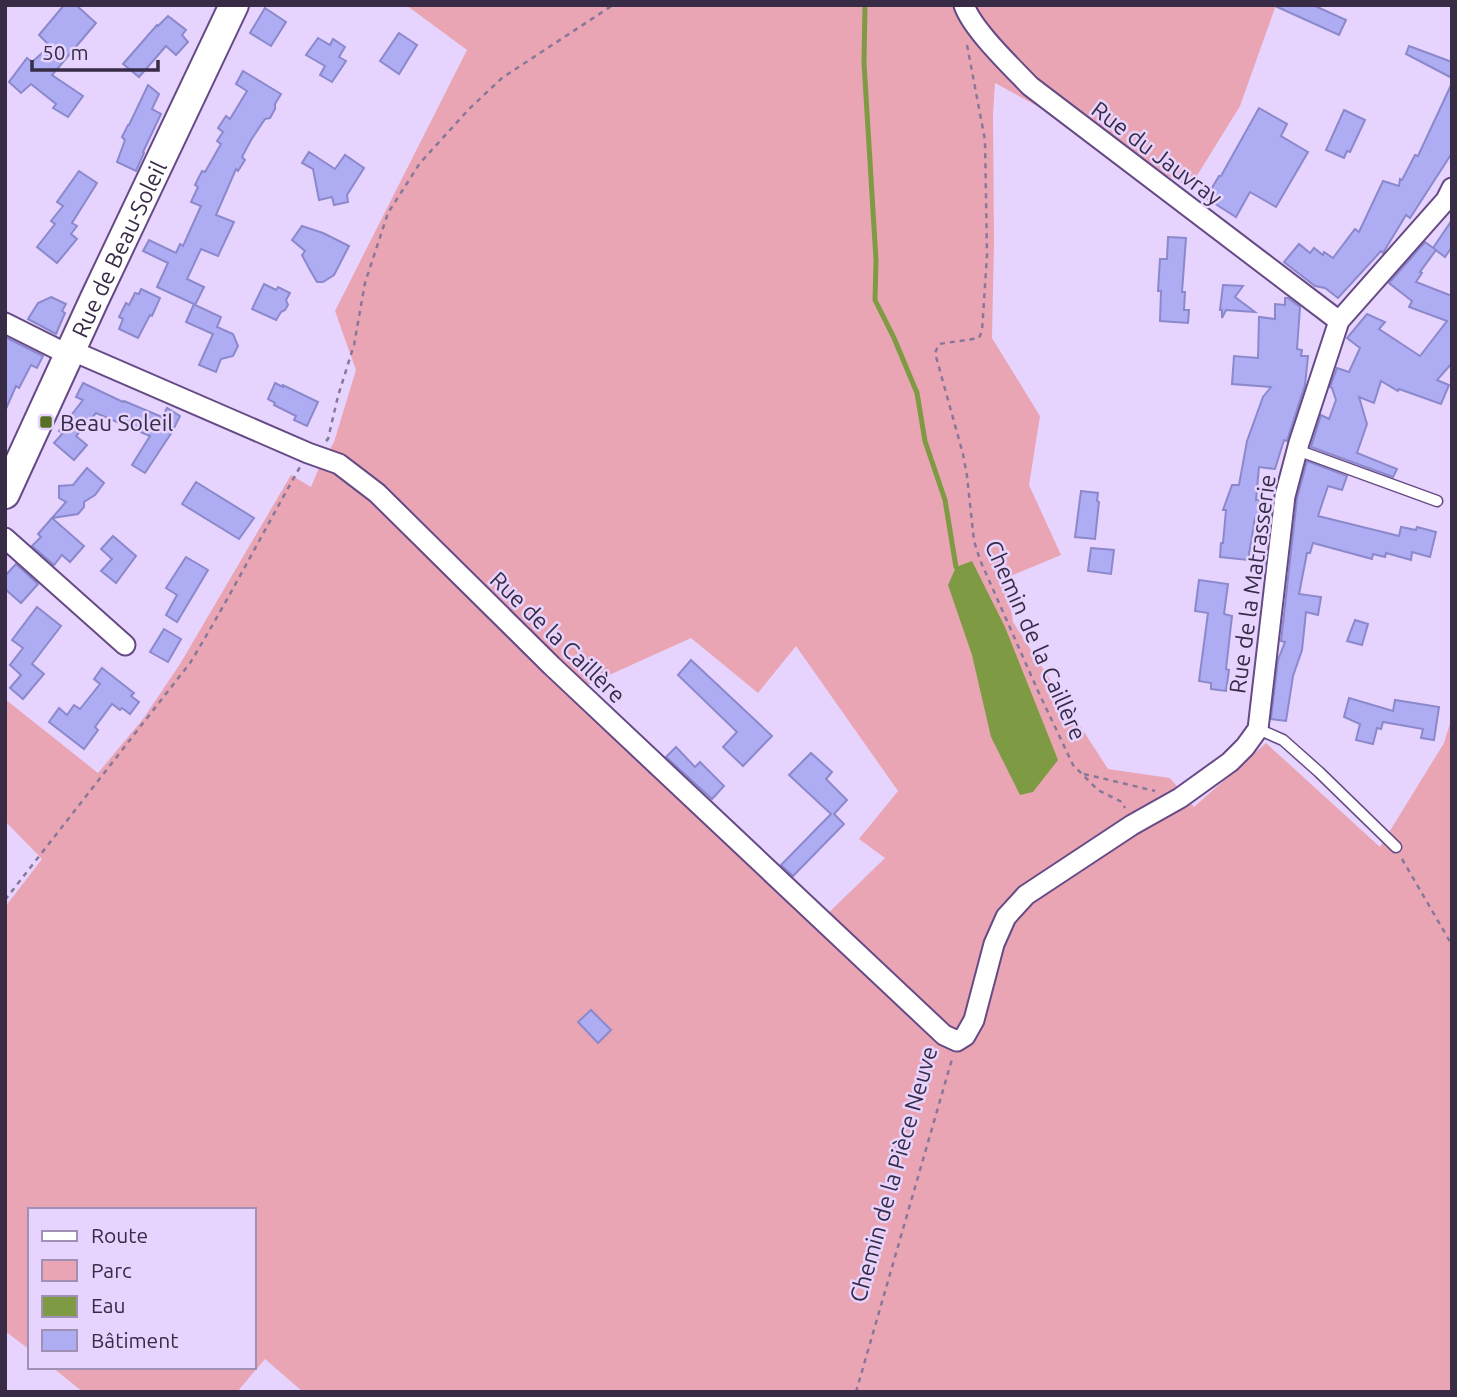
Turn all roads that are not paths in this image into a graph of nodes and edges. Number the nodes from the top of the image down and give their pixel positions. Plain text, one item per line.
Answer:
1 (234, 5) edge
2 (964, 5) edge
3 (1450, 195) edge
4 (1339, 321) junction
5 (5, 323) edge
6 (70, 353) junction
7 (1297, 450) junction
8 (5, 494) edge
9 (1437, 501) dead end
10 (5, 538) edge
11 (125, 645) dead end
12 (1258, 729) junction
13 (1396, 847) road end
14 (957, 1041) joint

1 - 6 street, Rue de Beau-Soleil
2 - 4 street, Rue du Jauvray
3 - 4 street, Rue de la Matrasserie
4 - 7 street, Rue de la Matrasserie
5 - 6 street, Rue de la Caillère
6 - 8 street, Rue de Beau-Soleil
6 - 14 street, Rue de la Caillère
7 - 9 lane
7 - 12 street, Rue de la Matrasserie
10 - 11 street
12 - 13 lane
12 - 14 street, Chemin de la Pièce Neuve

